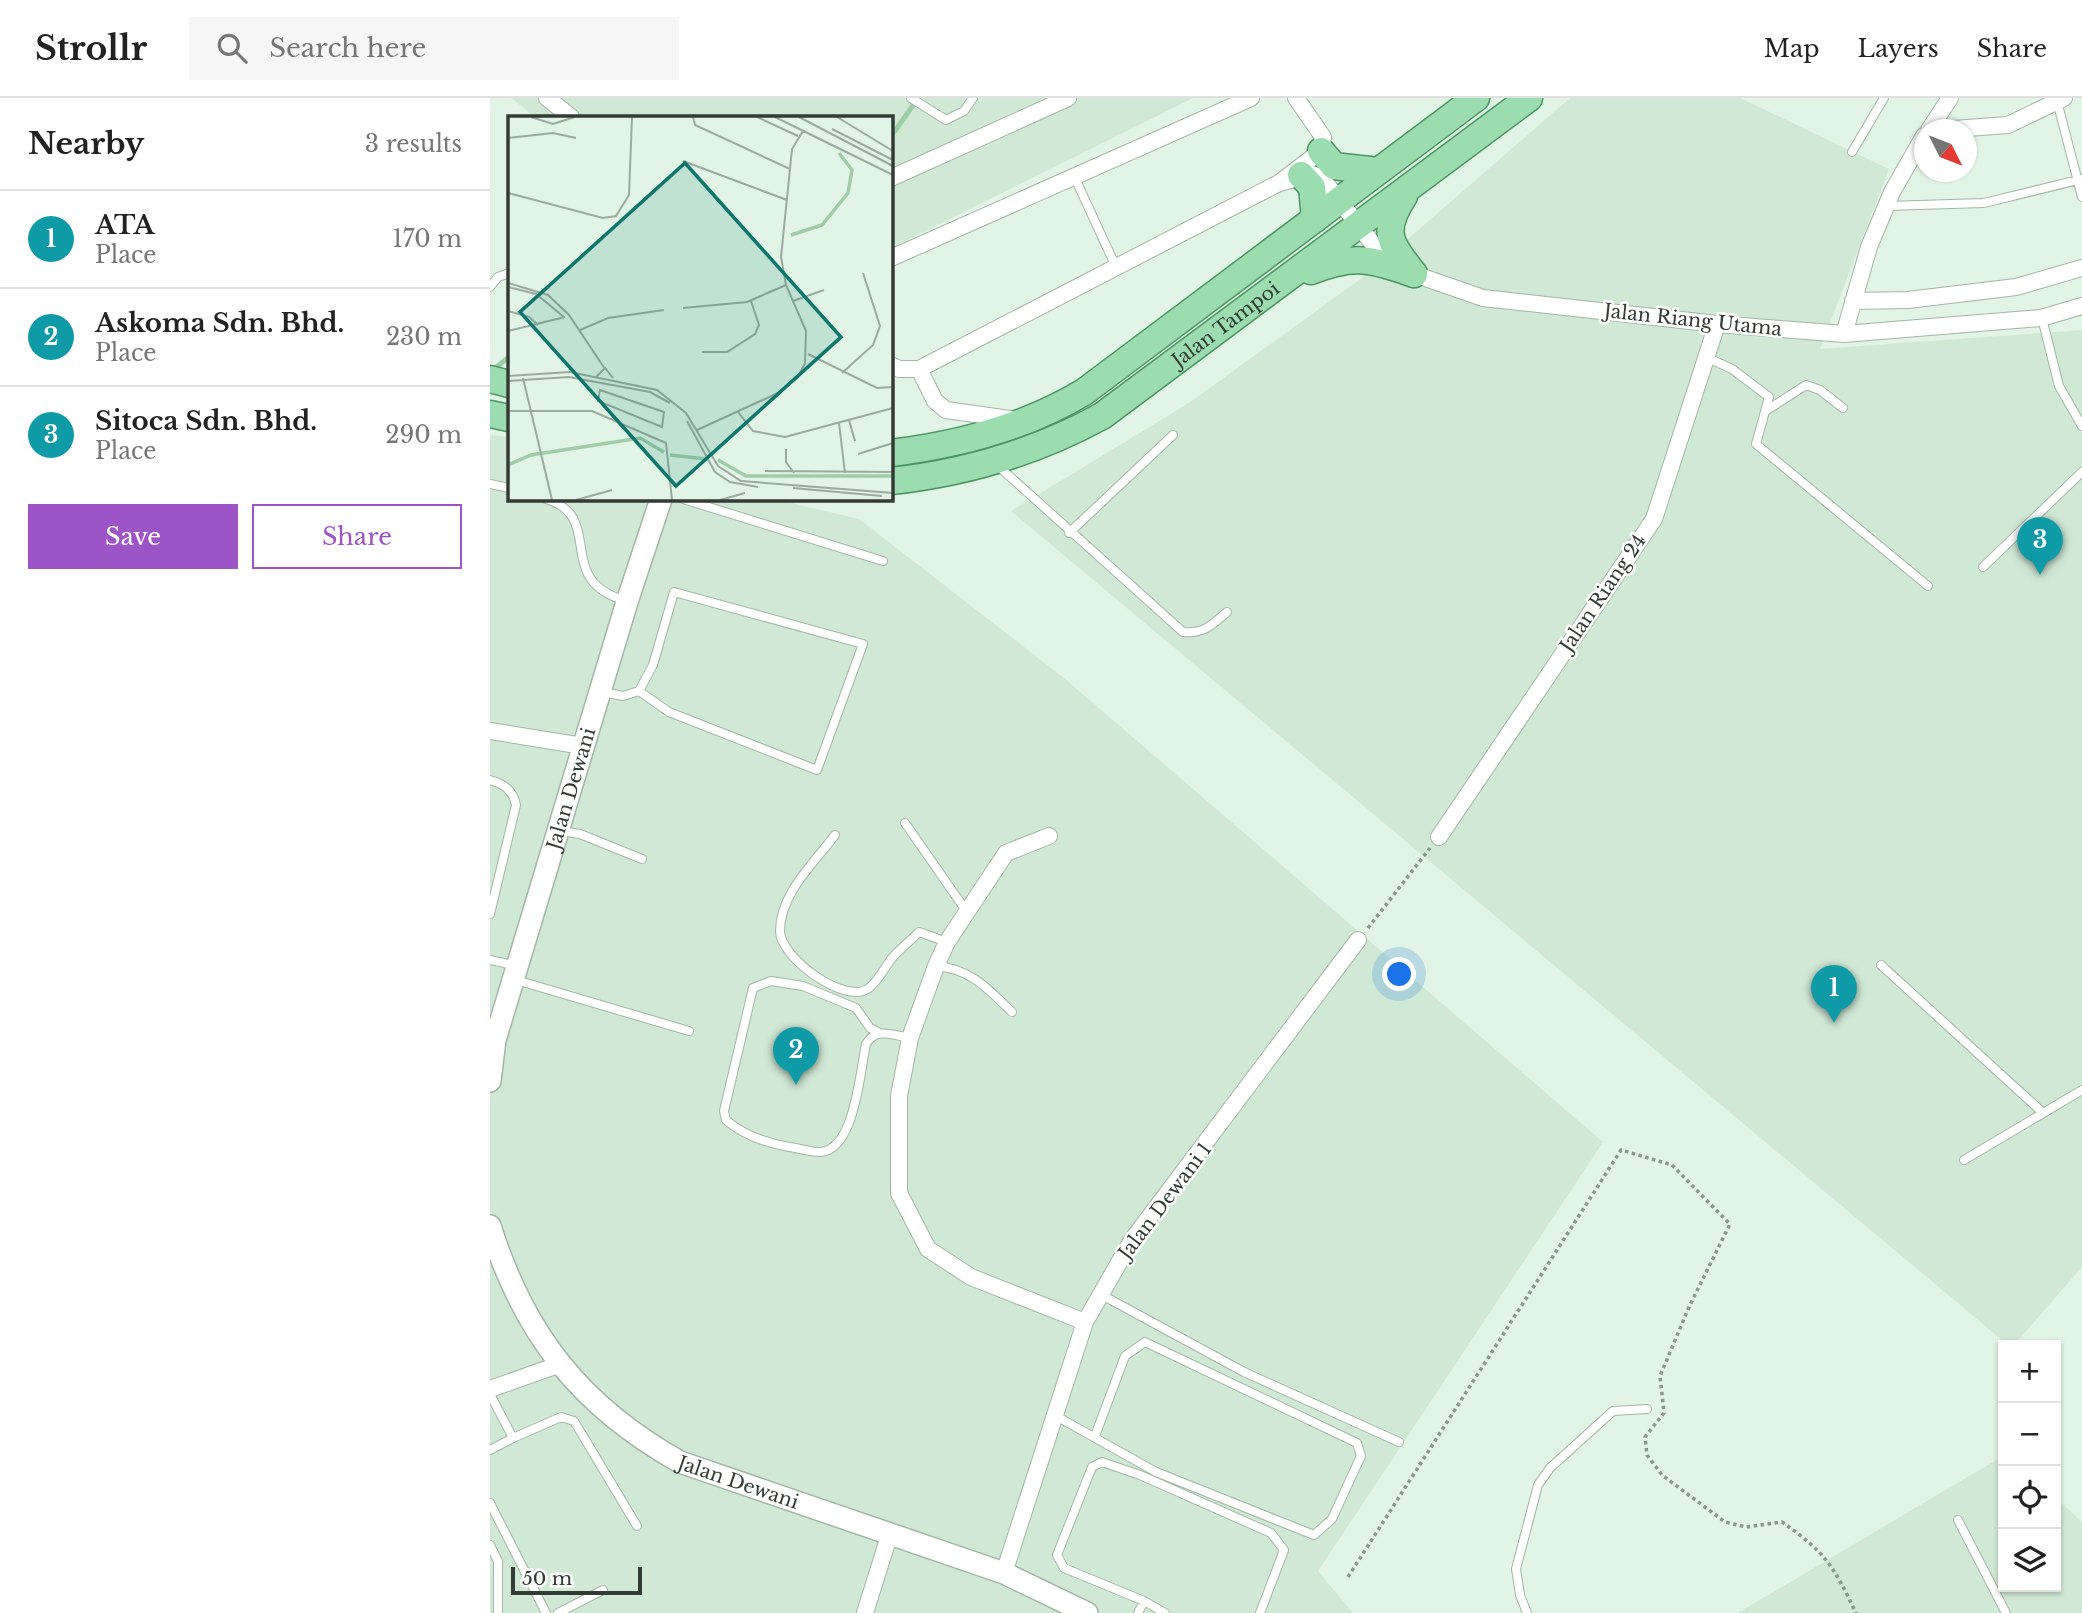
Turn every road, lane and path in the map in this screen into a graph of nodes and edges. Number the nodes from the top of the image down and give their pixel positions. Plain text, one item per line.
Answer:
1 (547, 98) edge
2 (911, 98) edge
3 (973, 98) edge
4 (1068, 98) edge
5 (1251, 98) edge
6 (1296, 98) edge
7 (1476, 98) edge
8 (1529, 98) edge
9 (1884, 98) edge
10 (1950, 98) edge
11 (2061, 100) edge
12 (570, 116) edge
13 (1936, 119) edge
14 (1977, 127) edge
15 (1321, 151) junction
16 (1852, 152) dead end
17 (1914, 154) edge
18 (1378, 171) junction
19 (1074, 176) junction
20 (892, 178) edge
21 (1290, 179) junction
22 (2080, 180) edge
23 (1408, 190) junction
24 (2082, 197) edge
25 (1339, 200) junction
26 (1886, 206) junction
27 (1315, 219) junction
28 (1358, 226) junction
29 (892, 258) edge
30 (1116, 267) junction
31 (2082, 268) edge
32 (508, 273) edge
33 (1413, 274) junction
34 (1289, 280) junction
35 (490, 287) edge
36 (1853, 301) junction
37 (2082, 306) edge
38 (2041, 318) junction
39 (1717, 324) junction
40 (1844, 334) junction
41 (1708, 358) junction
42 (892, 366) edge
43 (919, 369) junction
44 (1843, 408) dead end
45 (1767, 410) junction
46 (490, 414) edge
47 (508, 418) edge
48 (1024, 421) junction
49 (2082, 426) edge
50 (1173, 435) dead end
51 (892, 453) edge
52 (993, 462) junction
53 (2082, 472) edge
54 (892, 481) edge
55 (490, 484) edge
56 (508, 488) edge
57 (550, 500) edge
58 (662, 500) edge
59 (686, 500) edge
60 (1069, 533) junction
61 (883, 561) dead end
62 (1983, 567) dead end
63 (1928, 586) dead end
64 (627, 602) junction
65 (1227, 612) dead end
66 (600, 691) junction
67 (639, 691) junction
68 (490, 731) edge
69 (583, 746) junction
70 (490, 780) edge
71 (905, 823) dead end
72 (558, 830) junction
73 (835, 835) dead end
74 (1049, 836) dead end
75 (1439, 837) joint
76 (642, 859) dead end
77 (967, 912) junction
78 (490, 914) edge
79 (1358, 940) joint
80 (947, 942) junction
81 (490, 960) edge
82 (1881, 965) dead end
83 (936, 966) junction
84 (515, 973) junction
85 (1012, 1012) dead end
86 (689, 1031) dead end
87 (878, 1032) junction
88 (910, 1038) junction
89 (490, 1081) edge
90 (2082, 1090) edge
91 (2041, 1111) junction
92 (1964, 1160) dead end
93 (490, 1226) edge
94 (1100, 1294) junction
95 (1085, 1322) junction
96 (558, 1365) junction
97 (490, 1391) edge
98 (1647, 1409) dead end
99 (1056, 1416) junction
100 (1095, 1436) junction
101 (513, 1438) junction
102 (1399, 1442) dead end
103 (490, 1450) edge
104 (490, 1503) edge
105 (1958, 1520) dead end
106 (637, 1527) dead end
107 (890, 1533) junction
108 (490, 1545) edge
109 (1004, 1573) junction
110 (1348, 1577) dead end
111 (603, 1590) dead end
112 (1144, 1601) junction
113 (1084, 1612) edge
114 (498, 1613) edge
115 (546, 1613) edge
116 (558, 1613) edge
117 (865, 1613) edge
118 (1138, 1613) edge
119 (1165, 1613) edge
120 (1260, 1613) edge
121 (1527, 1613) edge
122 (1856, 1613) edge
123 (2006, 1613) edge

1 - 12 street
2 - 3 lane
4 - 20 street
5 - 19 street
6 - 15 street
7 - 18 main road, Jalan Tampoi
8 - 23 main road, Jalan Tampoi
9 - 16 lane
10 - 13 street
11 - 14 street
11 - 22 lane
15 - 18 main road
15 - 21 street
17 - 26 street
18 - 25 main road, Jalan Tampoi
19 - 29 street
19 - 30 lane
21 - 25 street, Jalan Riang Utama
21 - 27 main road
21 - 30 street
22 - 24 lane
22 - 26 lane
23 - 28 main road, Jalan Tampoi
23 - 33 main road
25 - 27 main road, Jalan Tampoi
25 - 28 street, Jalan Riang Utama
26 - 36 street
27 - 48 main road, Jalan Tampoi
28 - 33 street, Jalan Riang Utama
28 - 34 main road, Jalan Tampoi
30 - 43 street
31 - 36 street
32 - 35 lane
33 - 34 main road
33 - 39 street, Jalan Riang Utama
34 - 52 main road, Jalan Tampoi
36 - 40 street
37 - 38 street, Jalan Riang Utama
38 - 40 street, Jalan Riang Utama
38 - 49 lane
39 - 40 street, Jalan Riang Utama
39 - 41 street, Jalan Riang 24
41 - 45 lane
41 - 75 street, Jalan Riang 24
42 - 43 street
43 - 48 street
44 - 45 lane
45 - 63 lane
46 - 47 main road
48 - 51 main road, Jalan Tampoi
50 - 60 lane
52 - 54 main road, Jalan Tampoi
52 - 60 lane
53 - 62 lane
55 - 56 lane
57 - 64 lane
58 - 64 street, Jalan Dewani
59 - 61 lane
60 - 65 lane
64 - 66 street, Jalan Dewani
66 - 67 lane
66 - 69 street, Jalan Dewani
67 - 67 lane
68 - 69 street
69 - 72 street, Jalan Dewani
70 - 78 lane
71 - 77 lane
72 - 76 lane
72 - 84 street, Jalan Dewani
73 - 80 lane
74 - 77 street
75 - 79 path
77 - 80 street
79 - 94 street, Jalan Dewani 1
80 - 83 street
81 - 84 lane
82 - 91 lane
83 - 85 lane
83 - 88 street
84 - 86 lane
84 - 89 street, Jalan Dewani
87 - 87 lane
87 - 88 lane
88 - 95 street
90 - 91 lane
91 - 92 lane
93 - 96 street, Jalan Dewani
94 - 95 street, Jalan Dewani 1
94 - 102 lane
95 - 99 street, Jalan Dewani 1
96 - 97 street
96 - 107 street, Jalan Dewani
97 - 101 lane
98 - 121 lane
99 - 100 lane
99 - 109 street, Jalan Dewani 1
100 - 100 lane
101 - 103 lane
101 - 106 lane
104 - 115 lane
105 - 123 lane
107 - 109 street, Jalan Dewani
107 - 117 street
108 - 114 lane
109 - 113 street, Jalan Dewani
110 - 122 path
111 - 116 lane
112 - 118 lane
112 - 119 lane
112 - 120 lane

